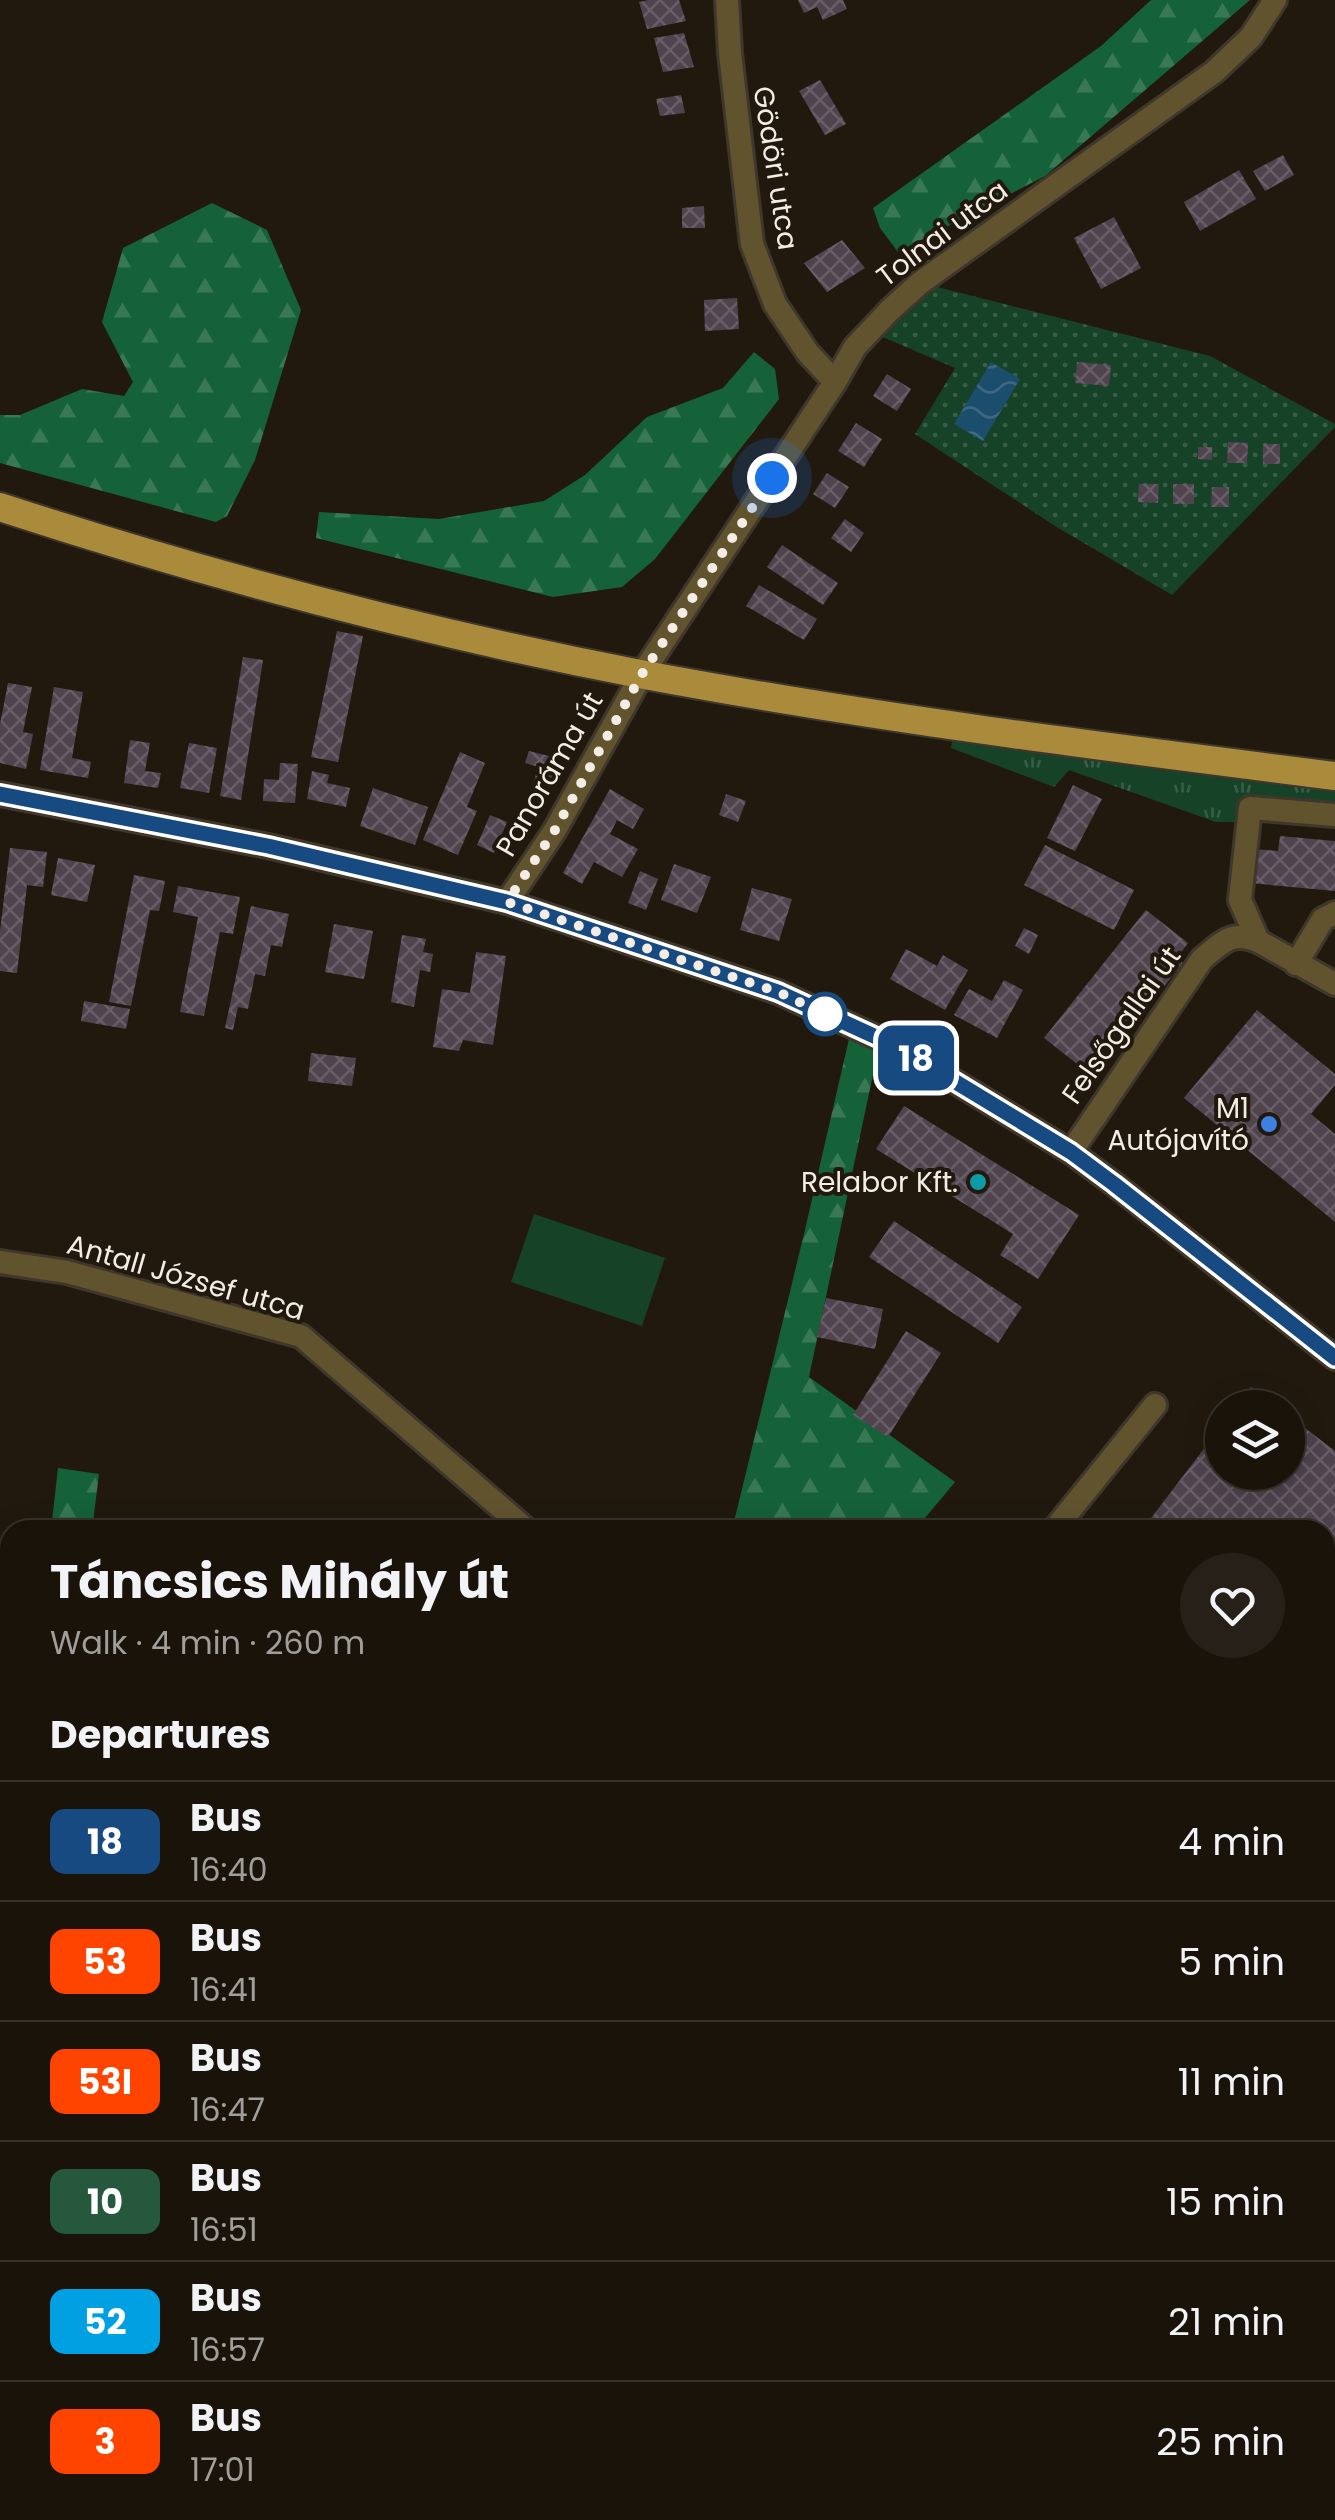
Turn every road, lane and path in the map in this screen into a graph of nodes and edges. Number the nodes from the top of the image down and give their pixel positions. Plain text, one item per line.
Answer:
1 (727, 0) edge
2 (1275, 0) edge
3 (835, 382) junction
4 (0, 507) edge
5 (642, 674) junction
6 (1335, 776) edge
7 (0, 794) edge
8 (1335, 815) edge
9 (507, 902) junction
10 (1335, 913) edge
11 (1258, 941) junction
12 (1296, 964) junction
13 (1335, 984) edge
14 (1071, 1152) junction
15 (0, 1262) edge
16 (1335, 1358) edge
17 (1155, 1405) dead end
18 (515, 1520) edge
19 (1062, 1520) edge

1 - 3 street, Gödöri utca
2 - 3 street, Tolnai utca
3 - 5 street, Tolnai utca
4 - 5 main road
5 - 6 main road
5 - 9 street, Panoráma út
7 - 9 street
8 - 11 street
9 - 14 street
10 - 12 street
11 - 12 street
11 - 14 street, Felsőgallai út
12 - 13 street
14 - 16 street
15 - 18 street, Antall József utca
17 - 19 street

